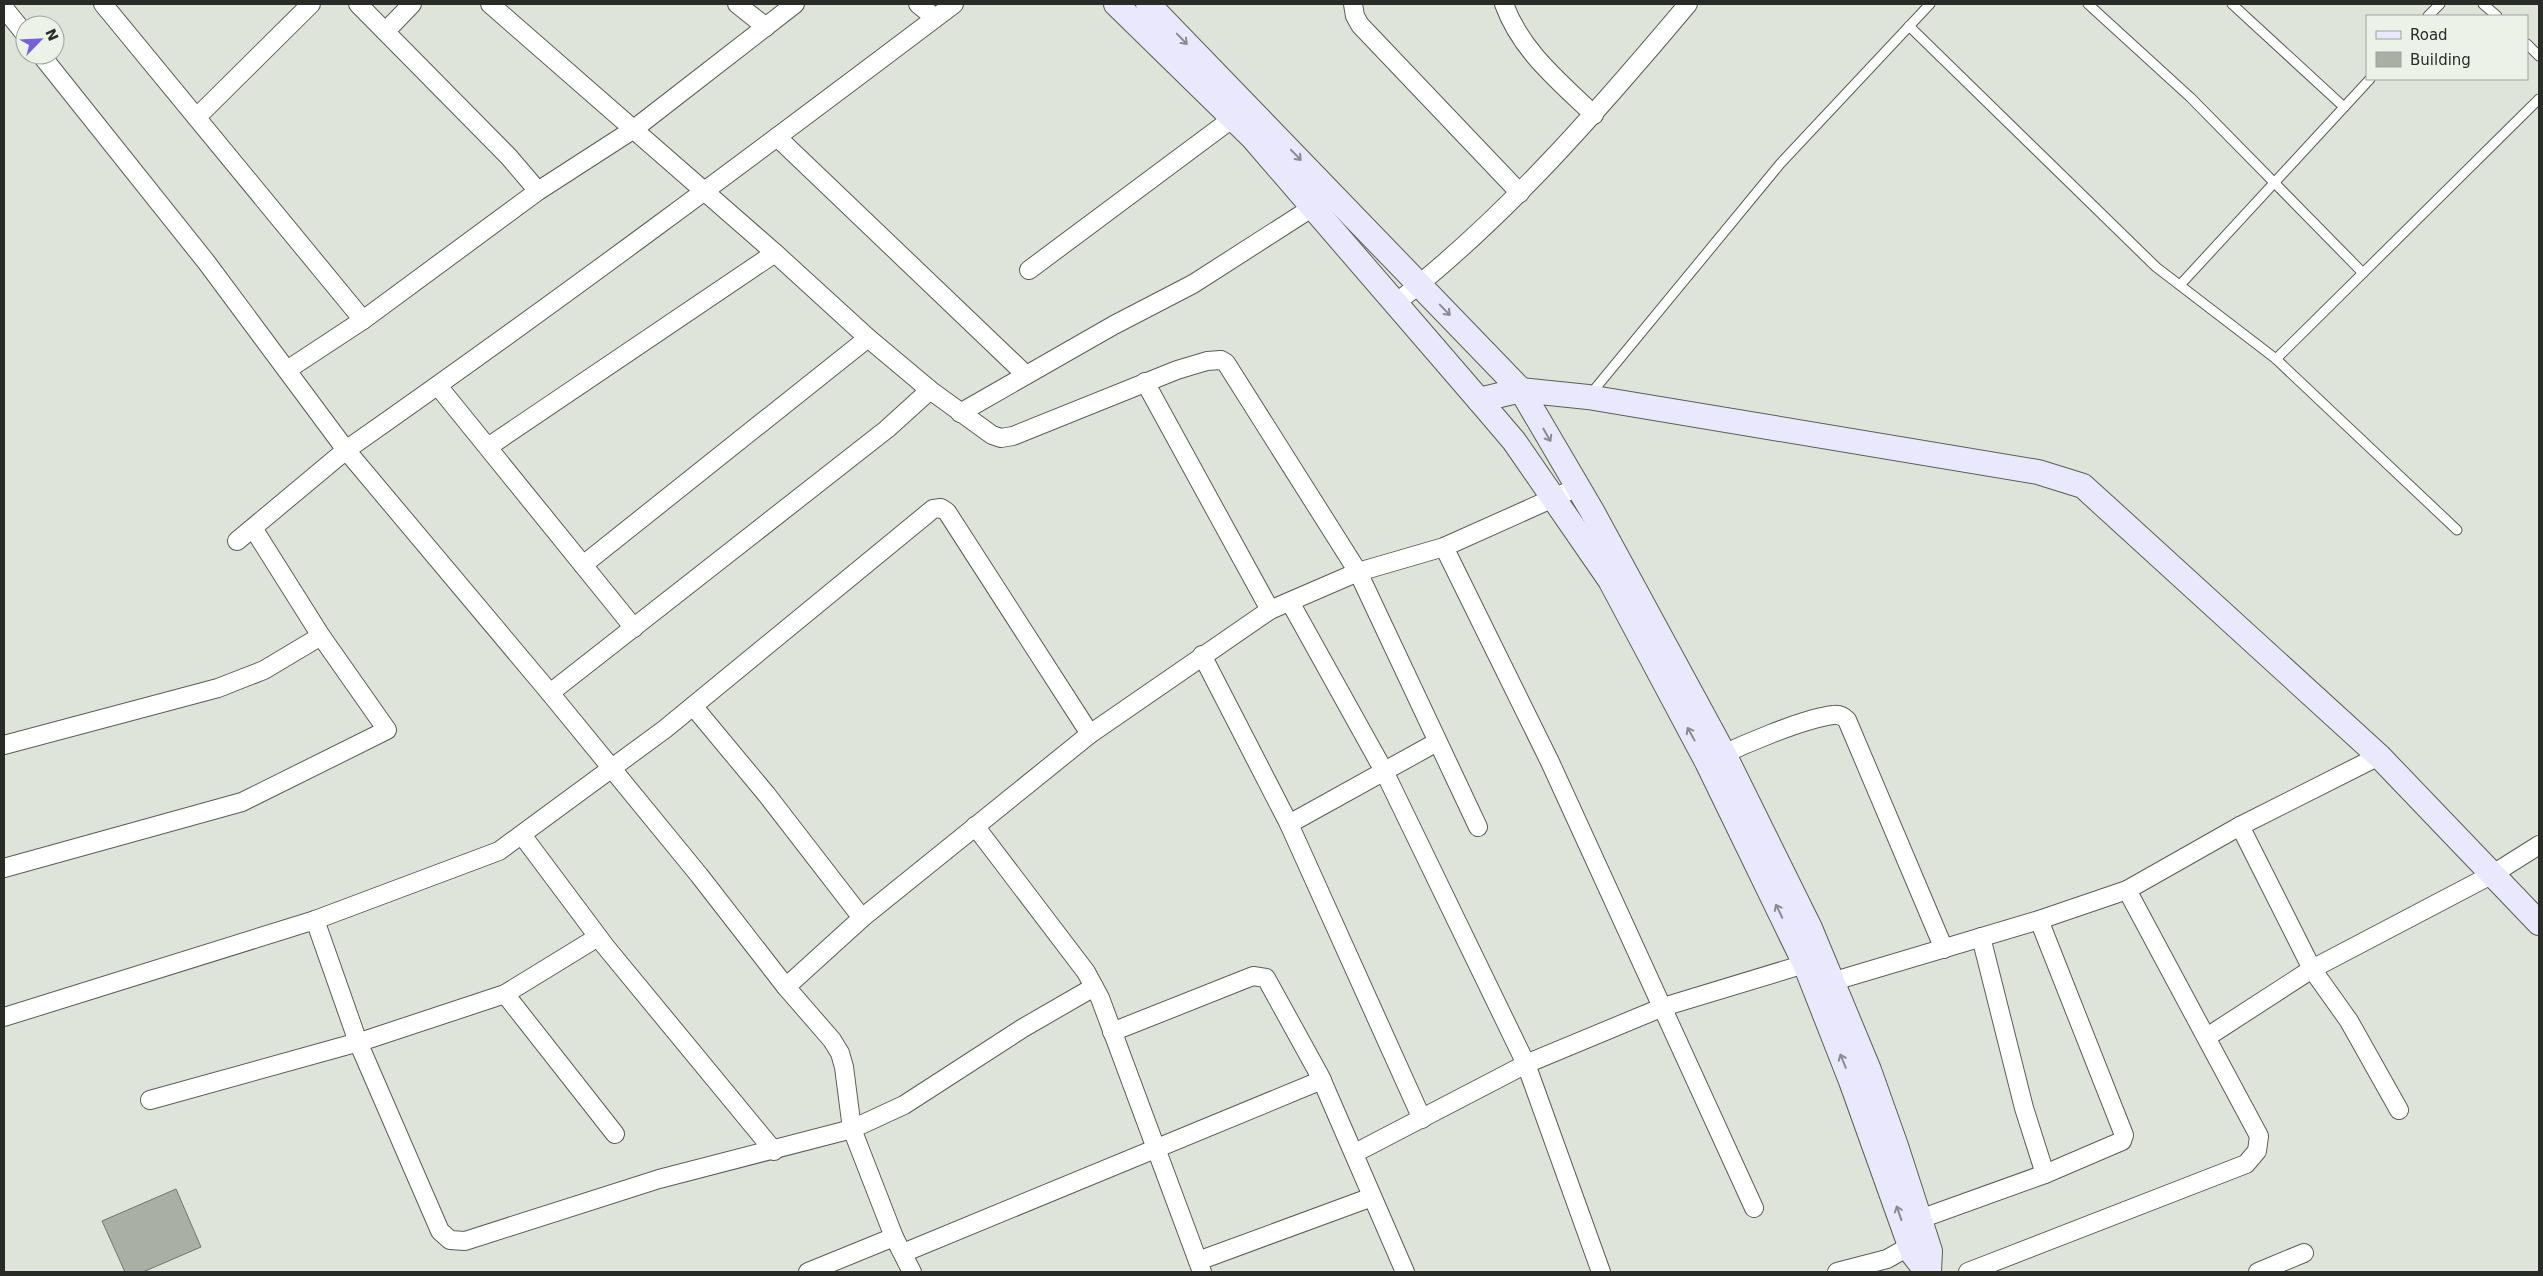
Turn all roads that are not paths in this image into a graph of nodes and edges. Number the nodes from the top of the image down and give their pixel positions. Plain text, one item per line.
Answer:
1 (103, 4) edge
2 (310, 4) edge
3 (358, 4) edge
4 (412, 4) edge
5 (490, 4) edge
6 (737, 4) edge
7 (795, 4) edge
8 (918, 4) edge
9 (954, 4) edge
10 (1116, 4) edge
11 (1148, 4) edge
12 (1353, 4) edge
13 (1504, 4) edge
14 (1688, 4) edge
15 (1930, 4) edge
16 (2088, 4) edge
17 (2232, 4) edge
18 (2440, 4) edge
19 (2483, 4) edge
20 (4, 8) edge
21 (2429, 15) edge
22 (2496, 15) edge
23 (935, 18) junction
24 (15, 22) edge
25 (1909, 26) junction
26 (766, 27) junction
27 (386, 31) junction
28 (2528, 45) edge
29 (2539, 56) edge
30 (49, 65) edge
31 (2369, 80) edge
32 (2539, 99) edge
33 (2344, 107) junction
34 (1594, 115) junction
35 (197, 117) junction
36 (1233, 118) junction
37 (634, 129) junction
38 (777, 137) junction
39 (2276, 182) junction
40 (538, 191) junction
41 (704, 191) junction
42 (1520, 194) junction
43 (1313, 207) junction
44 (775, 254) junction
45 (1030, 270) dead end
46 (2363, 273) junction
47 (1420, 284) junction
48 (2180, 285) junction
49 (1396, 303) junction
50 (363, 320) junction
51 (868, 338) junction
52 (2276, 359) junction
53 (287, 370) junction
54 (1026, 375) junction
55 (1145, 382) junction
56 (438, 386) junction
57 (930, 390) junction
58 (1521, 390) junction
59 (1588, 397) junction
60 (1479, 400) junction
61 (960, 413) junction
62 (488, 447) junction
63 (346, 450) junction
64 (1578, 487) junction
65 (1554, 498) junction
66 (253, 528) junction
67 (2457, 530) dead end
68 (237, 541) dead end
69 (1444, 547) junction
70 (582, 565) junction
71 (1358, 572) junction
72 (1290, 602) junction
73 (1270, 610) junction
74 (634, 628) junction
75 (321, 636) junction
76 (1202, 655) junction
77 (550, 693) junction
78 (693, 706) junction
79 (1090, 734) junction
80 (1437, 742) junction
81 (4, 745) edge
82 (2379, 756) junction
83 (1716, 758) junction
84 (611, 770) junction
85 (1384, 771) junction
86 (1289, 824) junction
87 (975, 826) junction
88 (2240, 826) junction
89 (1478, 827) dead end
90 (522, 835) junction
91 (2539, 845) edge
92 (4, 868) edge
93 (2493, 874) junction
94 (2126, 890) junction
95 (862, 918) junction
96 (315, 920) junction
97 (2039, 920) junction
98 (2539, 922) edge
99 (598, 937) junction
100 (1981, 937) junction
101 (1944, 949) junction
102 (1805, 964) junction
103 (2312, 969) junction
104 (1823, 984) junction
105 (786, 986) junction
106 (1094, 987) junction
107 (505, 994) junction
108 (1663, 1006) junction
109 (4, 1017) edge
110 (1112, 1032) junction
111 (2207, 1037) junction
112 (358, 1042) junction
113 (1526, 1064) junction
114 (1322, 1080) junction
115 (150, 1100) dead end
116 (2399, 1110) dead end
117 (1422, 1120) junction
118 (852, 1129) junction
119 (615, 1134) dead end
120 (1157, 1149) junction
121 (774, 1151) junction
122 (1355, 1153) junction
123 (2045, 1174) junction
124 (1372, 1197) junction
125 (1754, 1208) dead end
126 (1920, 1218) junction
127 (894, 1238) junction
128 (1910, 1246) junction
129 (2304, 1252) dead end
130 (903, 1253) junction
131 (1200, 1267) edge
132 (808, 1272) edge
133 (912, 1272) edge
134 (1403, 1272) edge
135 (1601, 1272) edge
136 (1837, 1272) edge
137 (1928, 1272) edge
138 (1968, 1272) edge
139 (2258, 1272) edge

1 - 35 street
2 - 35 street
3 - 27 street
4 - 27 street
5 - 37 street
6 - 26 street
7 - 26 street
8 - 23 street
9 - 23 street
10 - 36 street
11 -> 47 street
12 - 42 street
13 - 34 street
14 - 34 street
15 - 25 lane
16 - 39 lane
17 - 33 lane
18 - 21 lane
19 - 22 lane
20 - 24 street
23 - 38 street
25 - 48 lane
25 - 59 lane
26 - 37 street
27 - 40 street
28 - 29 lane
30 - 53 street
31 - 33 lane
32 - 46 lane
33 - 39 lane
34 - 42 street
35 - 50 street
36 - 43 street
36 - 45 street
37 - 40 street
37 - 41 street
38 - 41 street
38 - 54 street
39 - 46 lane
39 - 48 lane
40 - 50 street
41 - 44 street
41 - 56 street
42 - 47 street
43 - 49 street
43 - 54 street
44 - 51 street
44 - 62 street
46 - 52 lane
47 - 49 street
47 -> 58 street
48 - 52 lane
49 - 60 street
50 - 53 street
51 - 57 street
51 - 70 street
52 - 67 lane
53 - 63 street
54 - 61 street
55 - 61 street
55 - 71 street
55 - 73 street
56 - 62 street
56 - 63 street
57 - 61 street
57 - 74 street
58 - 59 street
58 - 60 street
58 -> 64 street
59 - 82 street
60 - 65 street
62 - 70 street
63 - 66 street
63 - 77 street
64 - 65 street
64 - 83 street
65 - 69 street
83 -> 65 street
66 - 68 street
66 - 75 street
69 - 71 street
69 - 108 street
70 - 74 street
71 - 72 street
71 - 80 street
72 - 73 street
72 - 85 street
73 - 76 street
74 - 77 street
75 - 81 street
75 - 92 street
76 - 79 street
76 - 86 street
77 - 84 street
78 - 79 street
78 - 84 street
78 - 95 street
79 - 87 street
80 - 85 street
80 - 89 street
82 - 88 street
82 - 93 street
83 - 101 street
102 -> 83 street
83 - 104 street
84 - 90 street
84 - 105 street
85 - 86 street
85 - 113 street
86 - 117 street
87 - 95 street
87 - 106 street
88 - 94 street
88 - 103 street
90 - 96 street
90 - 99 street
91 - 93 street
93 - 98 street
93 - 103 street
94 - 97 street
94 - 111 street
95 - 105 street
96 - 109 street
96 - 112 street
97 - 100 street
97 - 123 street
99 - 107 street
99 - 121 street
100 - 101 street
100 - 123 street
101 - 104 street
102 - 104 street
102 - 108 street
103 - 111 street
103 - 116 street
104 - 126 street
128 -> 104 street
105 - 118 street
106 - 110 street
106 - 118 street
107 - 112 street
107 - 119 street
108 - 113 street
108 - 125 street
110 - 114 street
110 - 120 street
111 - 138 street
112 - 115 street
112 - 121 street
113 - 117 street
113 - 135 street
114 - 120 street
114 - 122 street
117 - 122 street
118 - 121 street
118 - 127 street
120 - 130 street
120 - 131 street
122 - 124 street
123 - 126 street
124 - 131 street
124 - 134 street
126 - 137 street
127 - 130 street
127 - 132 street
128 - 136 street
128 - 137 street
129 - 139 street
130 - 133 street

